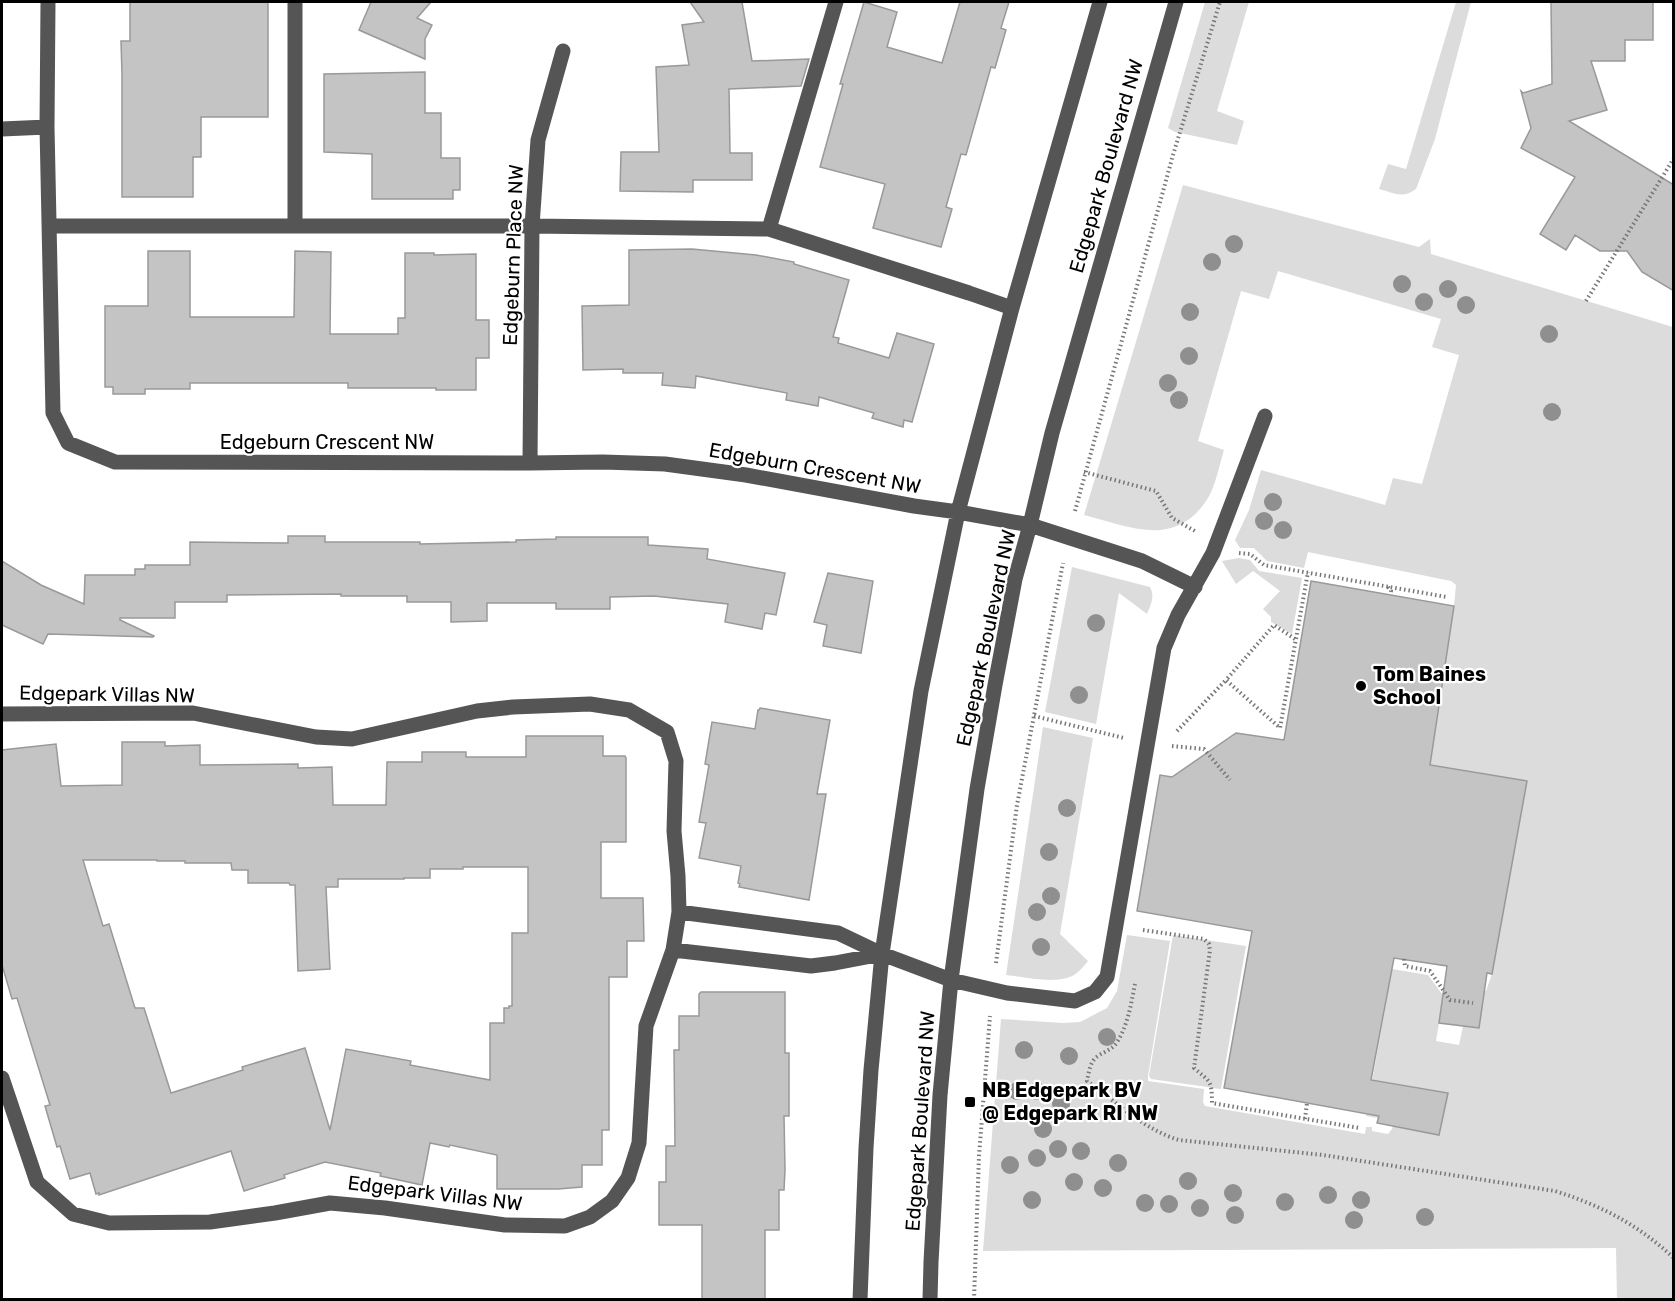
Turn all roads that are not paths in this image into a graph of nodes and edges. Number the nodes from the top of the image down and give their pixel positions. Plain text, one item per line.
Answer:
1 (48, 2) edge
2 (295, 2) edge
3 (836, 2) edge
4 (1100, 2) edge
5 (1176, 2) edge
6 (563, 51) dead end
7 (47, 127) junction
8 (2, 129) edge
9 (49, 226) junction
10 (294, 226) junction
11 (532, 226) junction
12 (769, 229) junction
13 (1012, 308) junction
14 (1265, 416) dead end
15 (530, 463) junction
16 (958, 512) junction
17 (1030, 525) junction
18 (1196, 587) junction
19 (2, 714) edge
20 (680, 912) junction
21 (674, 950) junction
22 (882, 954) junction
23 (951, 980) junction
24 (2, 1078) edge
25 (860, 1299) edge
26 (930, 1299) edge

1 - 7 street, Edgeburn Crescent NW
2 - 10 street
3 - 12 street
4 - 13 street
5 - 17 street, Edgepark Boulevard NW
6 - 11 street, Edgeburn Place NW
7 - 8 street
7 - 9 street, Edgeburn Crescent NW
9 - 10 street
9 - 15 street, Edgeburn Crescent NW
10 - 11 street
11 - 12 street
11 - 15 street, Edgeburn Place NW
12 - 13 street
13 - 16 street
14 - 18 street
15 - 16 street, Edgeburn Crescent NW
16 - 17 street, Edgeburn Crescent NW
16 - 22 street
17 - 18 street, Edgeburn Crescent NW
17 - 23 street, Edgepark Boulevard NW
18 - 23 street
19 - 20 street, Edgepark Villas NW
20 - 21 street, Edgepark Villas NW
20 - 22 street
21 - 22 street
21 - 24 street, Edgepark Villas NW
22 - 23 street
22 - 25 street
23 - 26 street, Edgepark Boulevard NW

